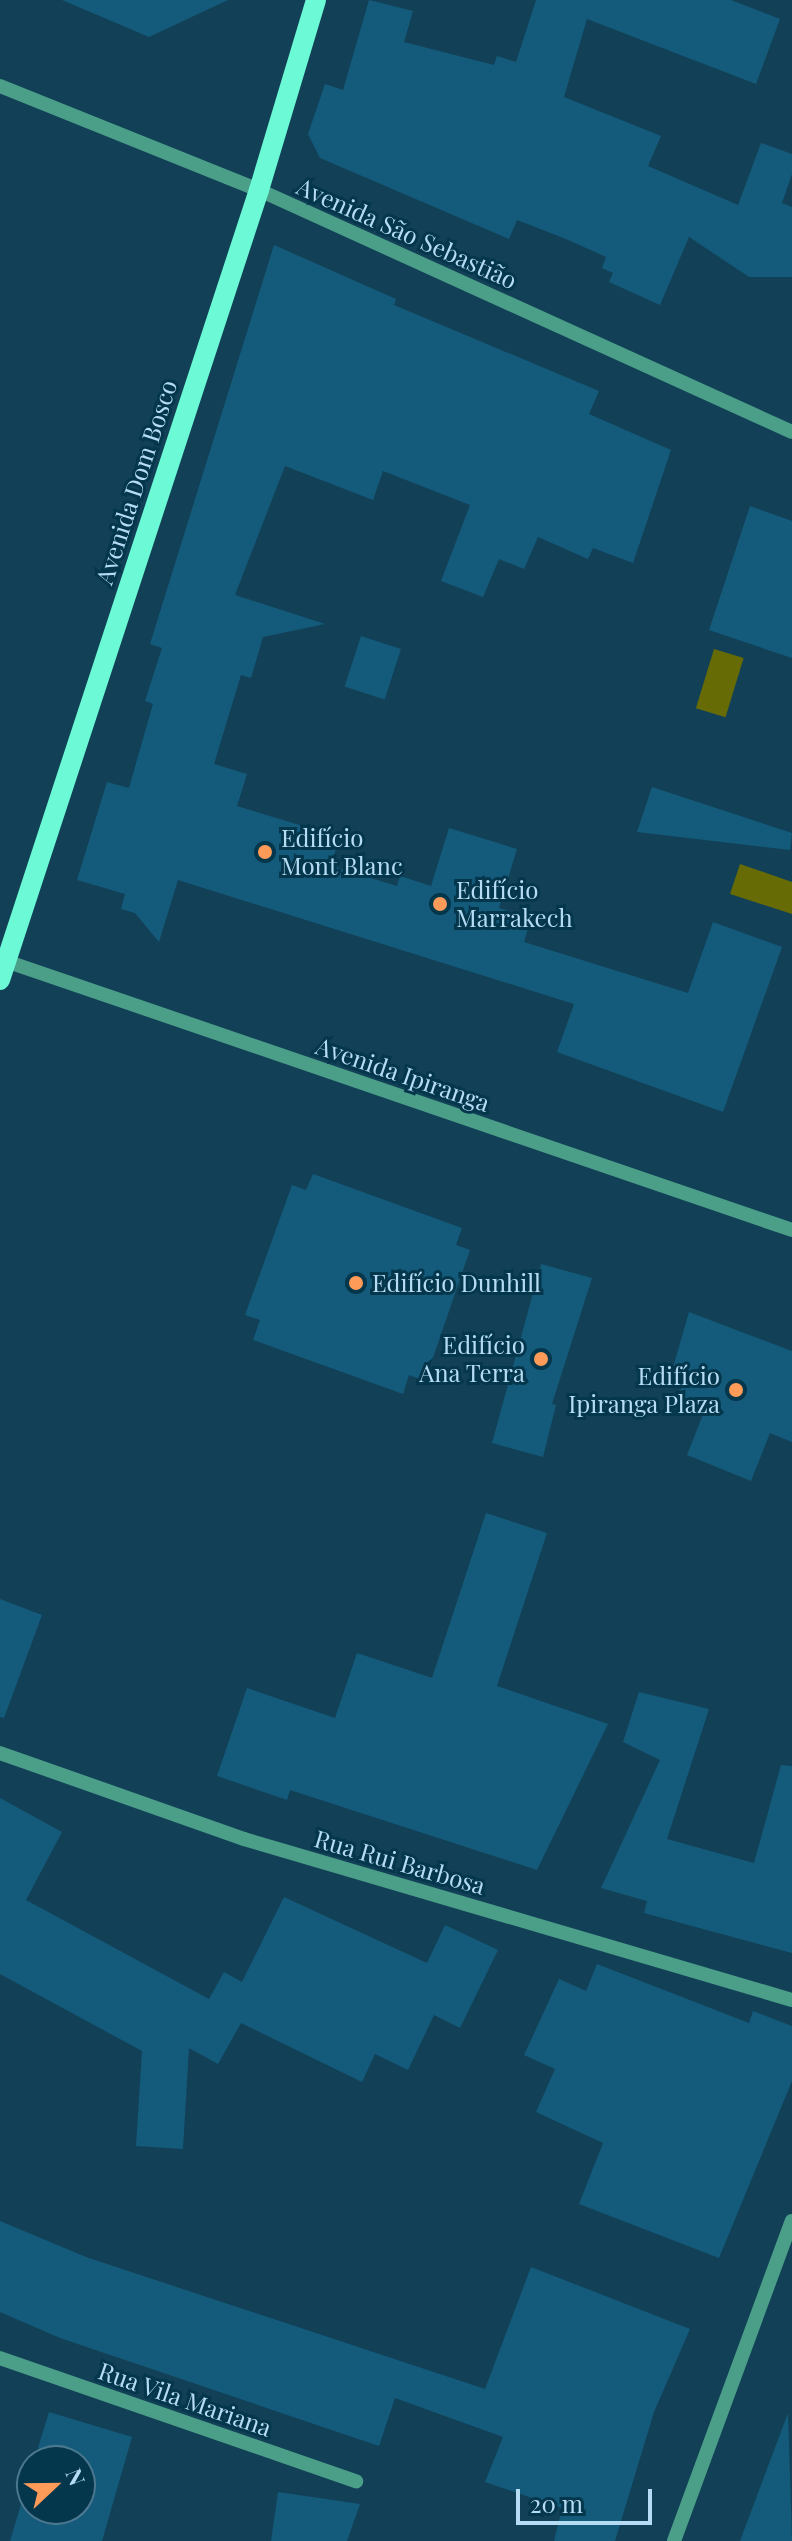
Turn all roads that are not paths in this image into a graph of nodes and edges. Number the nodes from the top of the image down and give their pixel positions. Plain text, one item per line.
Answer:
1 (316, 0) edge
2 (0, 86) edge
3 (259, 190) junction
4 (792, 432) edge
5 (2, 967) edge
6 (792, 1230) edge
7 (0, 1753) edge
8 (792, 2000) edge
9 (792, 2221) edge
10 (0, 2358) edge
11 (356, 2481) dead end
12 (674, 2541) edge

1 - 3 main road, Avenida Dom Bosco
2 - 3 street, Avenida São Sebastião
3 - 4 street, Avenida São Sebastião
3 - 5 main road, Avenida Dom Bosco
5 - 6 street, Avenida Ipiranga
7 - 8 street, Rua Rui Barbosa
9 - 12 street
10 - 11 street, Rua Vila Mariana

